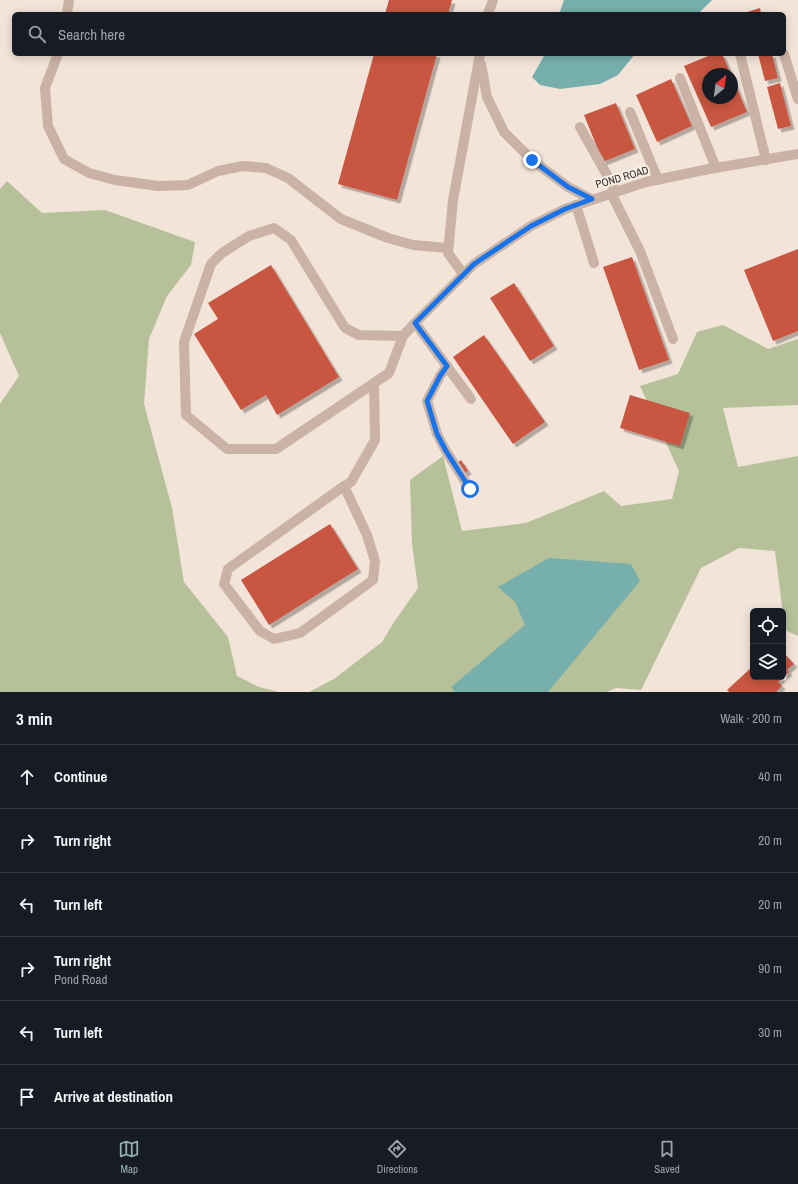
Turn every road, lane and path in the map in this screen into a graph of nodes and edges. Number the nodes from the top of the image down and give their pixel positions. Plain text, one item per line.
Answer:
1 (69, 0) edge
2 (493, 0) edge
3 (67, 12) edge
4 (489, 12) edge
5 (57, 56) edge
6 (480, 56) edge
7 (740, 56) edge
8 (785, 56) edge
9 (680, 78) dead end
10 (798, 99) edge
11 (630, 112) dead end
12 (580, 127) dead end
13 (798, 154) edge
14 (766, 160) junction
15 (716, 168) junction
16 (658, 180) junction
17 (614, 192) junction
18 (592, 199) junction
19 (576, 205) junction
20 (448, 248) junction
21 (594, 263) dead end
22 (464, 275) junction
23 (415, 323) junction
24 (403, 336) junction
25 (672, 339) dead end
26 (447, 366) junction
27 (374, 383) junction
28 (471, 399) dead end
29 (344, 486) junction
30 (470, 489) dead end

1 - 3 street
2 - 4 street
5 - 20 street
6 - 18 street
6 - 20 street
7 - 14 street
8 - 10 street
9 - 15 street
11 - 16 street
12 - 17 street
13 - 14 street, POND ROAD
14 - 15 street, POND ROAD
15 - 16 street, POND ROAD
16 - 17 street, POND ROAD
17 - 18 street, POND ROAD
17 - 25 street
18 - 19 street, POND ROAD
19 - 21 street
19 - 22 street, POND ROAD
20 - 22 street
22 - 23 street, POND ROAD
23 - 24 street, POND ROAD
23 - 26 street
24 - 27 street
24 - 27 street
26 - 28 street
26 - 30 street
27 - 29 street
29 - 29 street

